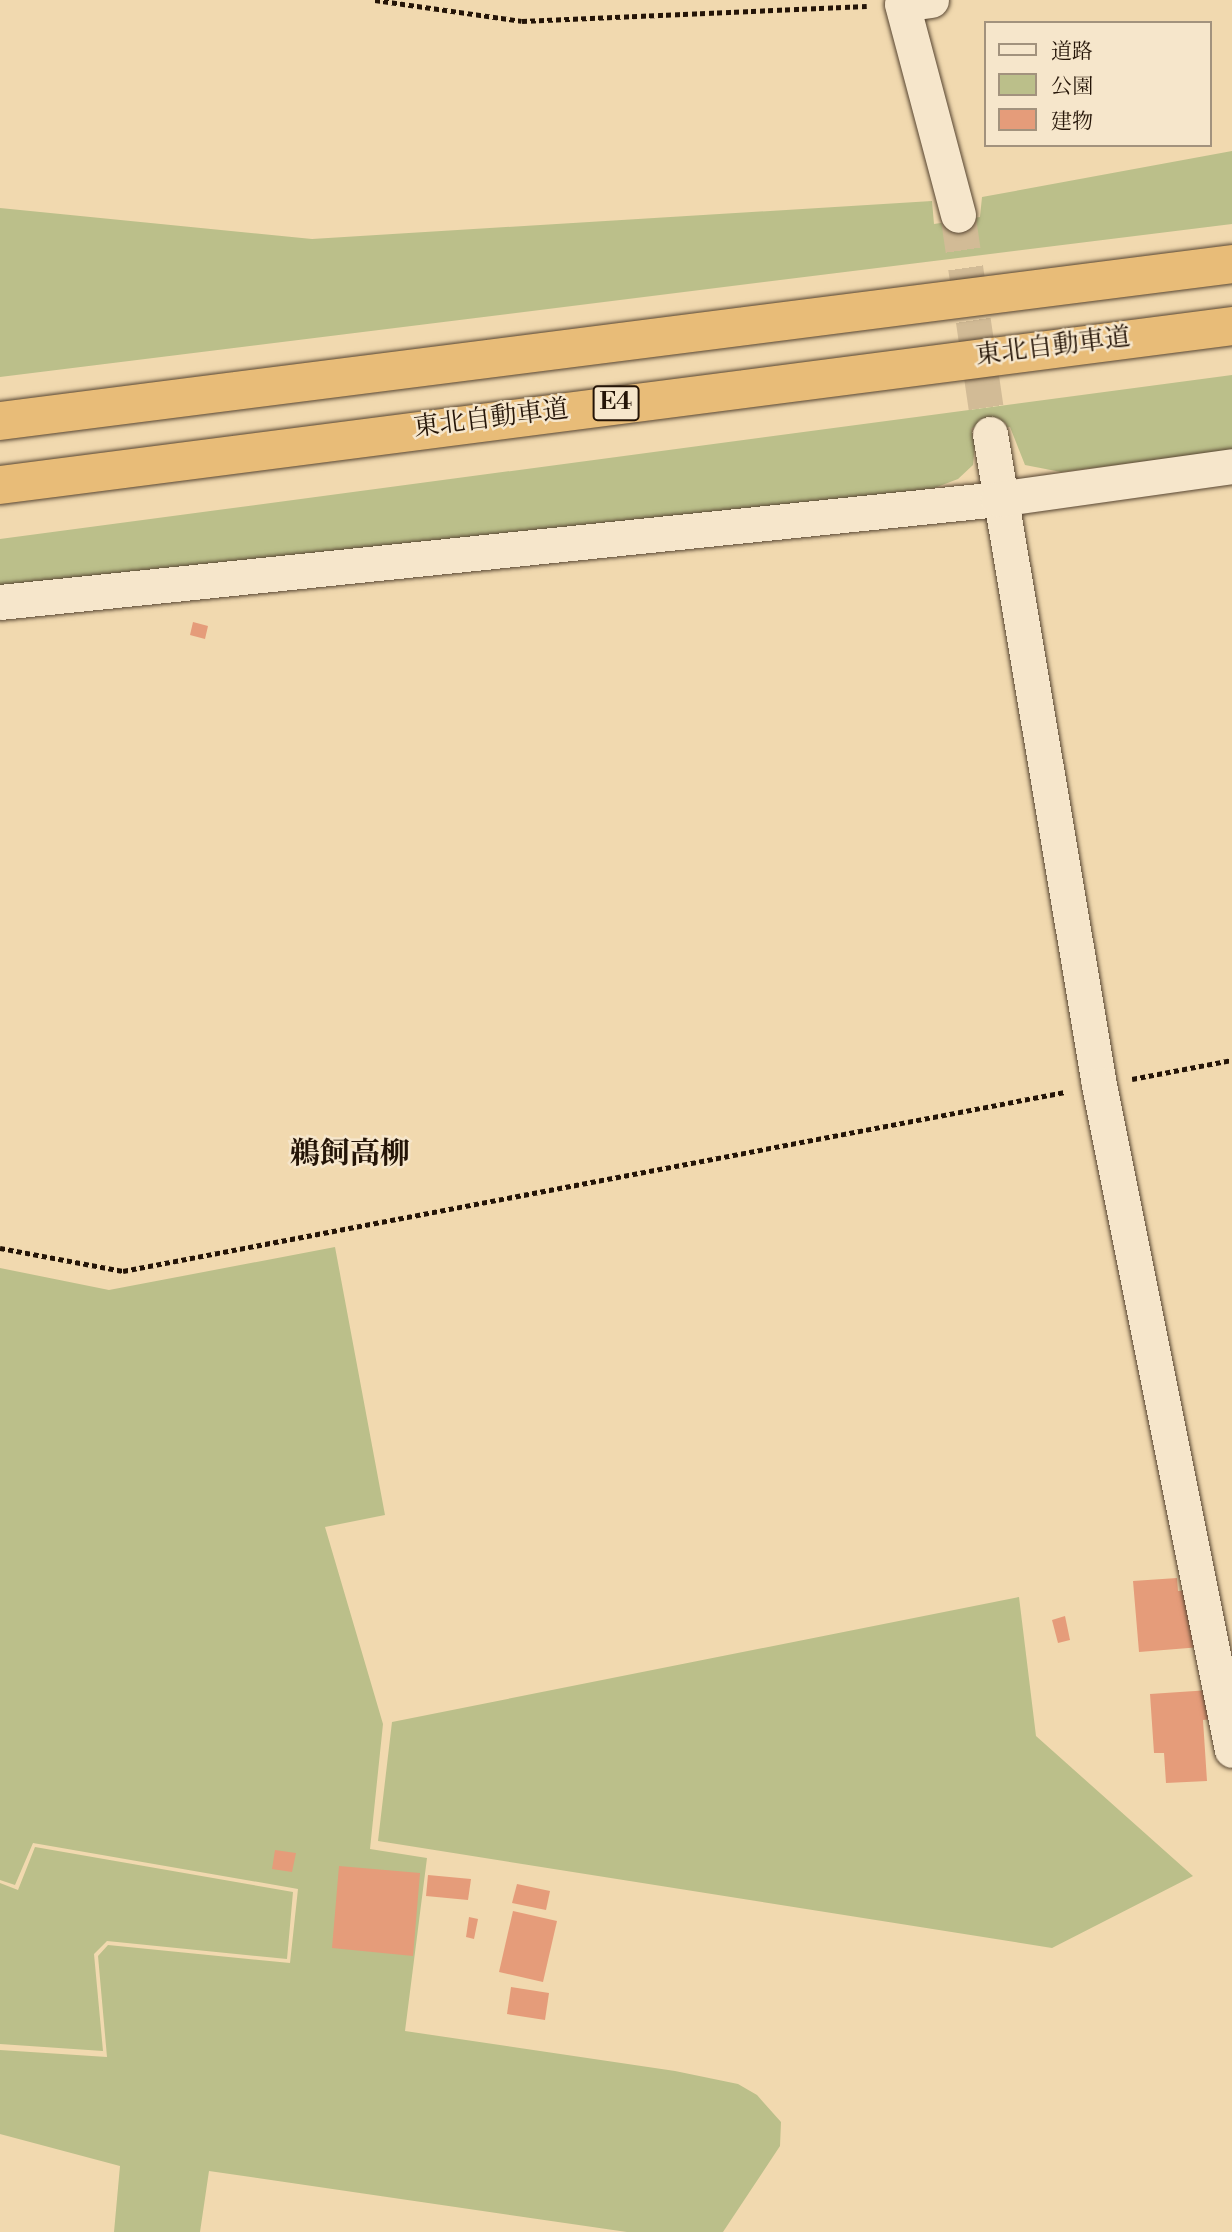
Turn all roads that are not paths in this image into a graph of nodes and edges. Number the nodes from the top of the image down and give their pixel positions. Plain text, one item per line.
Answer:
1 (917, 2) edge
2 (958, 215) tunnel mouth
3 (1232, 264) edge
4 (1232, 326) edge
5 (0, 421) edge
6 (990, 434) tunnel mouth
7 (1232, 466) edge
8 (0, 485) edge
9 (998, 499) junction
10 (0, 602) edge
11 (1232, 1750) edge

1 - 2 street
3 - 5 highway, E4
4 - 8 highway, 東北自動車道 / E4
6 - 9 street
7 - 9 street
9 - 10 street
9 - 11 street

